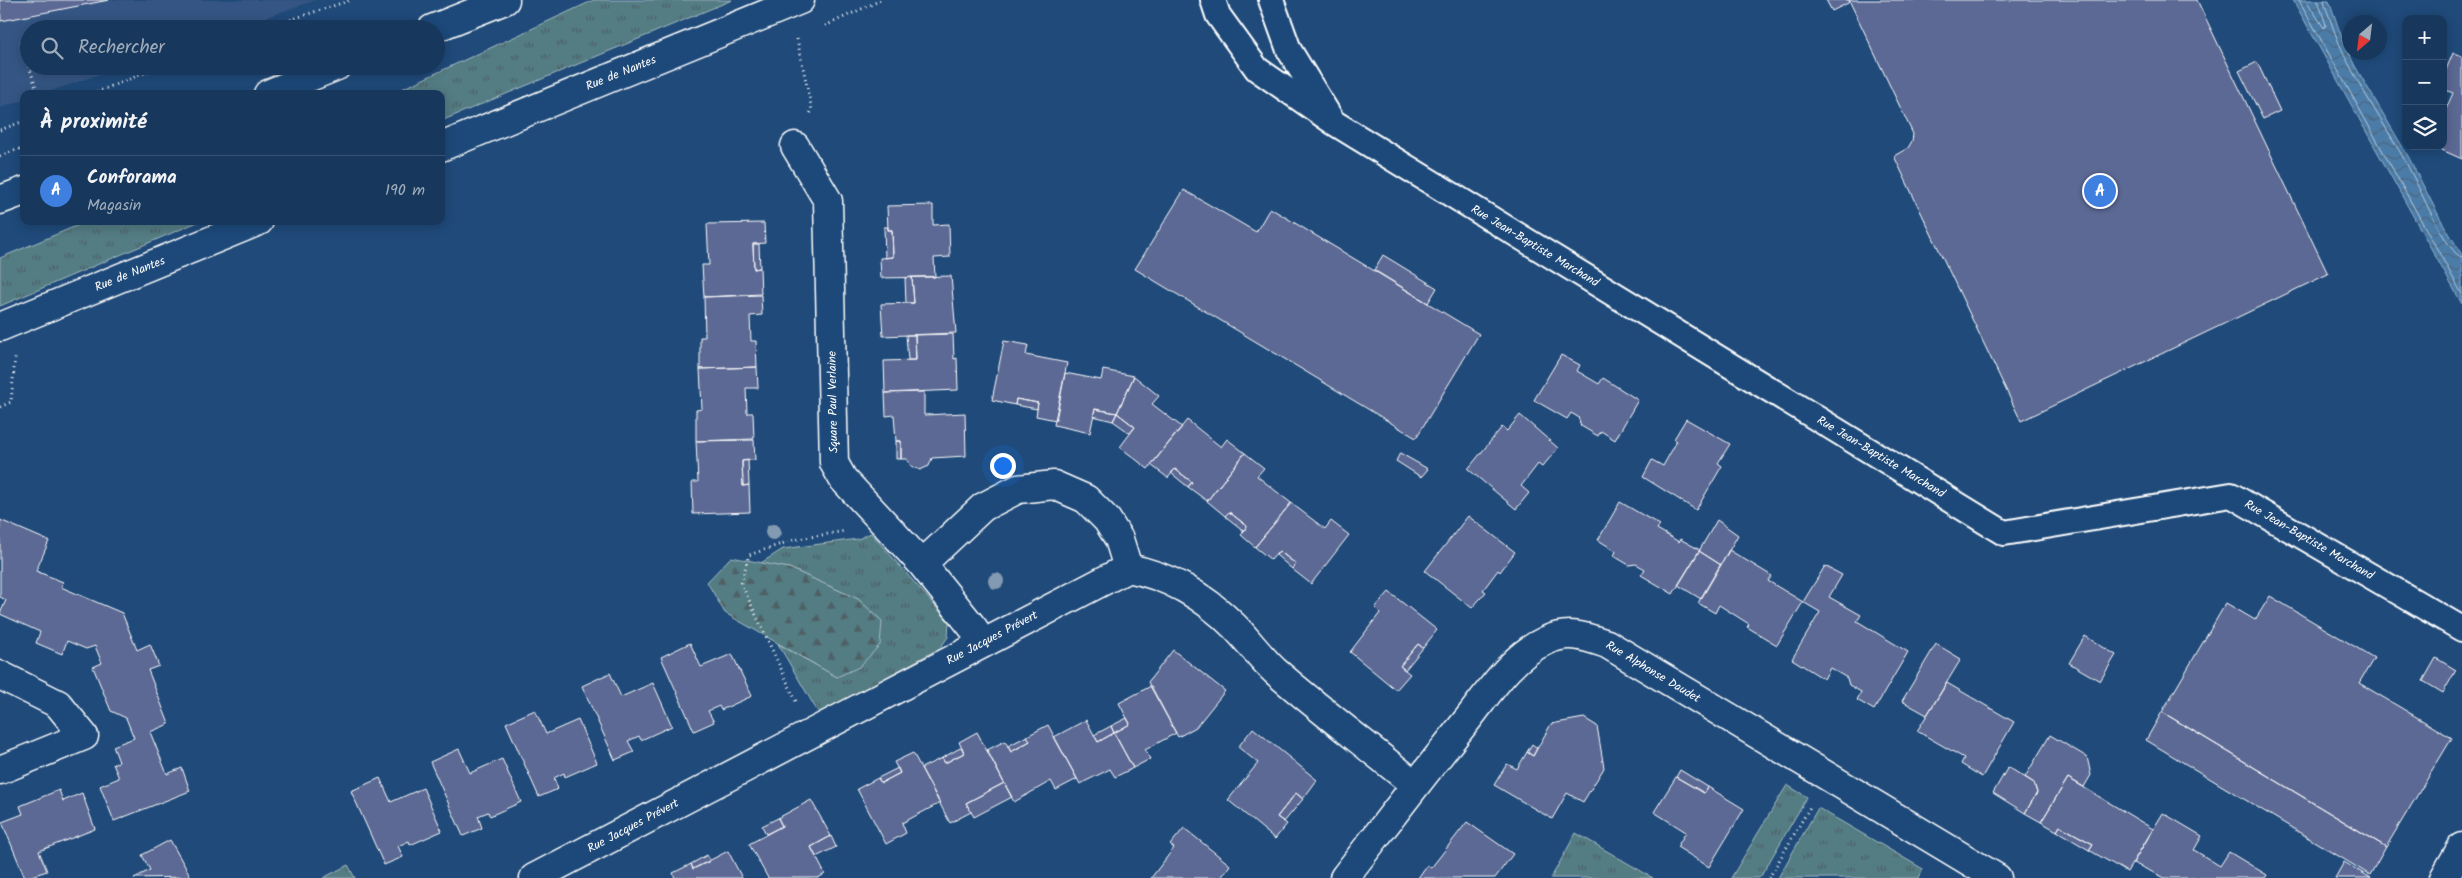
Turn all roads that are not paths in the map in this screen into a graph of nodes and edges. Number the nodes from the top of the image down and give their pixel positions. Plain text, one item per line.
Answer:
1 (505, 0) edge
2 (800, 0) edge
3 (1213, 0) edge
4 (1271, 0) edge
5 (445, 24) edge
6 (315, 75) edge
7 (278, 90) edge
8 (1333, 122) junction
9 (445, 145) edge
10 (795, 146) road end
11 (20, 192) edge
12 (0, 200) edge
13 (249, 225) edge
14 (10, 323) edge
15 (922, 564) junction
16 (1128, 568) junction
17 (2462, 629) edge
18 (980, 644) junction
19 (0, 676) edge
20 (0, 770) edge
21 (1415, 785) junction
22 (2462, 846) edge
23 (534, 878) edge
24 (1344, 878) edge
25 (1997, 878) edge
26 (2444, 878) edge

1 - 5 street
2 - 9 street, Rue de Nantes
3 - 8 lane, Rue Jean-Baptiste Marchand
4 - 8 lane
6 - 7 street
8 - 17 lane, Rue Jean-Baptiste Marchand
10 - 15 street, Square Paul Verlaine
11 - 12 street
13 - 14 street, Rue de Nantes
15 - 16 street
15 - 18 street, Square Paul Verlaine
16 - 18 street, Rue Jacques Prévert
16 - 21 street
18 - 23 street, Rue Jacques Prévert
19 - 20 street
21 - 24 street, Rue Alphonse Daudet
21 - 25 street, Rue Alphonse Daudet
22 - 26 street

